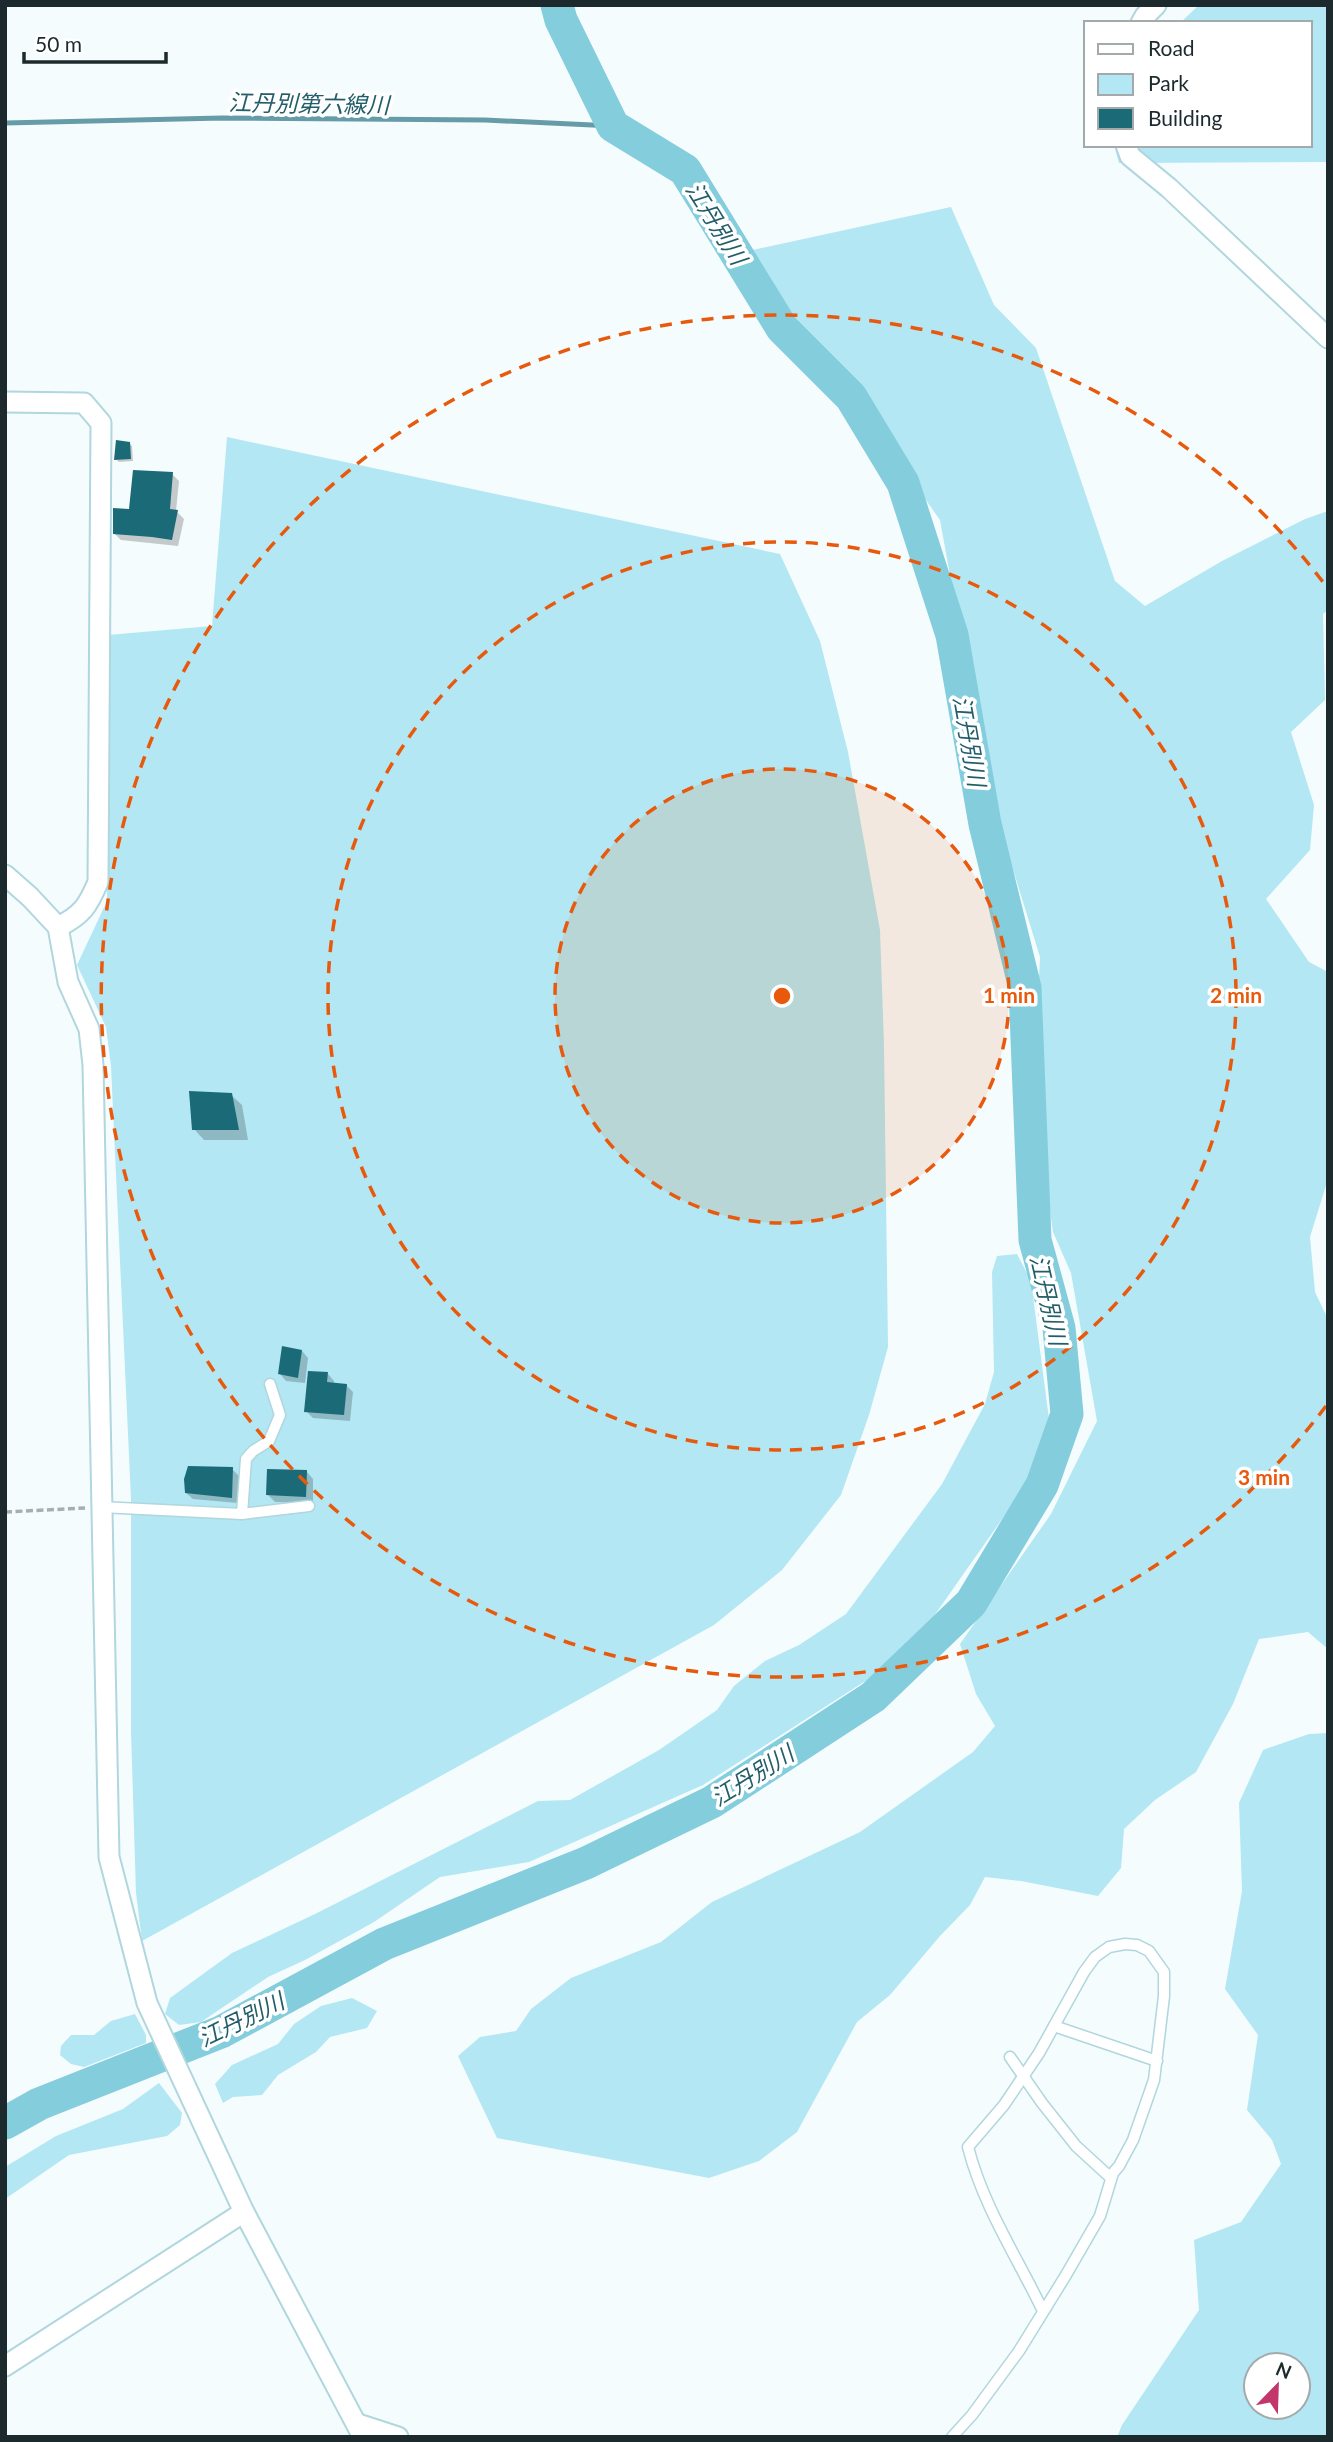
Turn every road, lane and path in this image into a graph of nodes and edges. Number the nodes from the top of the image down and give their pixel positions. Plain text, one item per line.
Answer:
1 (1156, 5) edge
2 (1142, 21) edge
3 (1127, 147) edge
4 (1328, 338) edge
5 (5, 402) edge
6 (5, 875) edge
7 (58, 927) junction
8 (270, 1384) dead end
9 (309, 1506) dead end
10 (101, 1507) junction
11 (5, 1512) edge
12 (242, 1514) junction
13 (1054, 2026) junction
14 (1010, 2057) dead end
15 (1157, 2061) junction
16 (1023, 2076) junction
17 (1111, 2178) junction
18 (244, 2212) junction
19 (1043, 2311) junction
20 (5, 2366) edge
21 (360, 2430) edge
22 (398, 2437) edge
23 (952, 2437) edge

1 - 2 street
3 - 4 street
5 - 7 street
6 - 7 street
7 - 10 street
8 - 12 lane
9 - 12 lane
10 - 11 path
10 - 12 lane
10 - 18 street
13 - 15 lane
13 - 15 lane
13 - 16 lane
14 - 16 lane
15 - 17 lane
16 - 17 lane
16 - 19 lane
17 - 19 lane
18 - 20 street
18 - 21 street
19 - 23 lane
21 - 22 street

